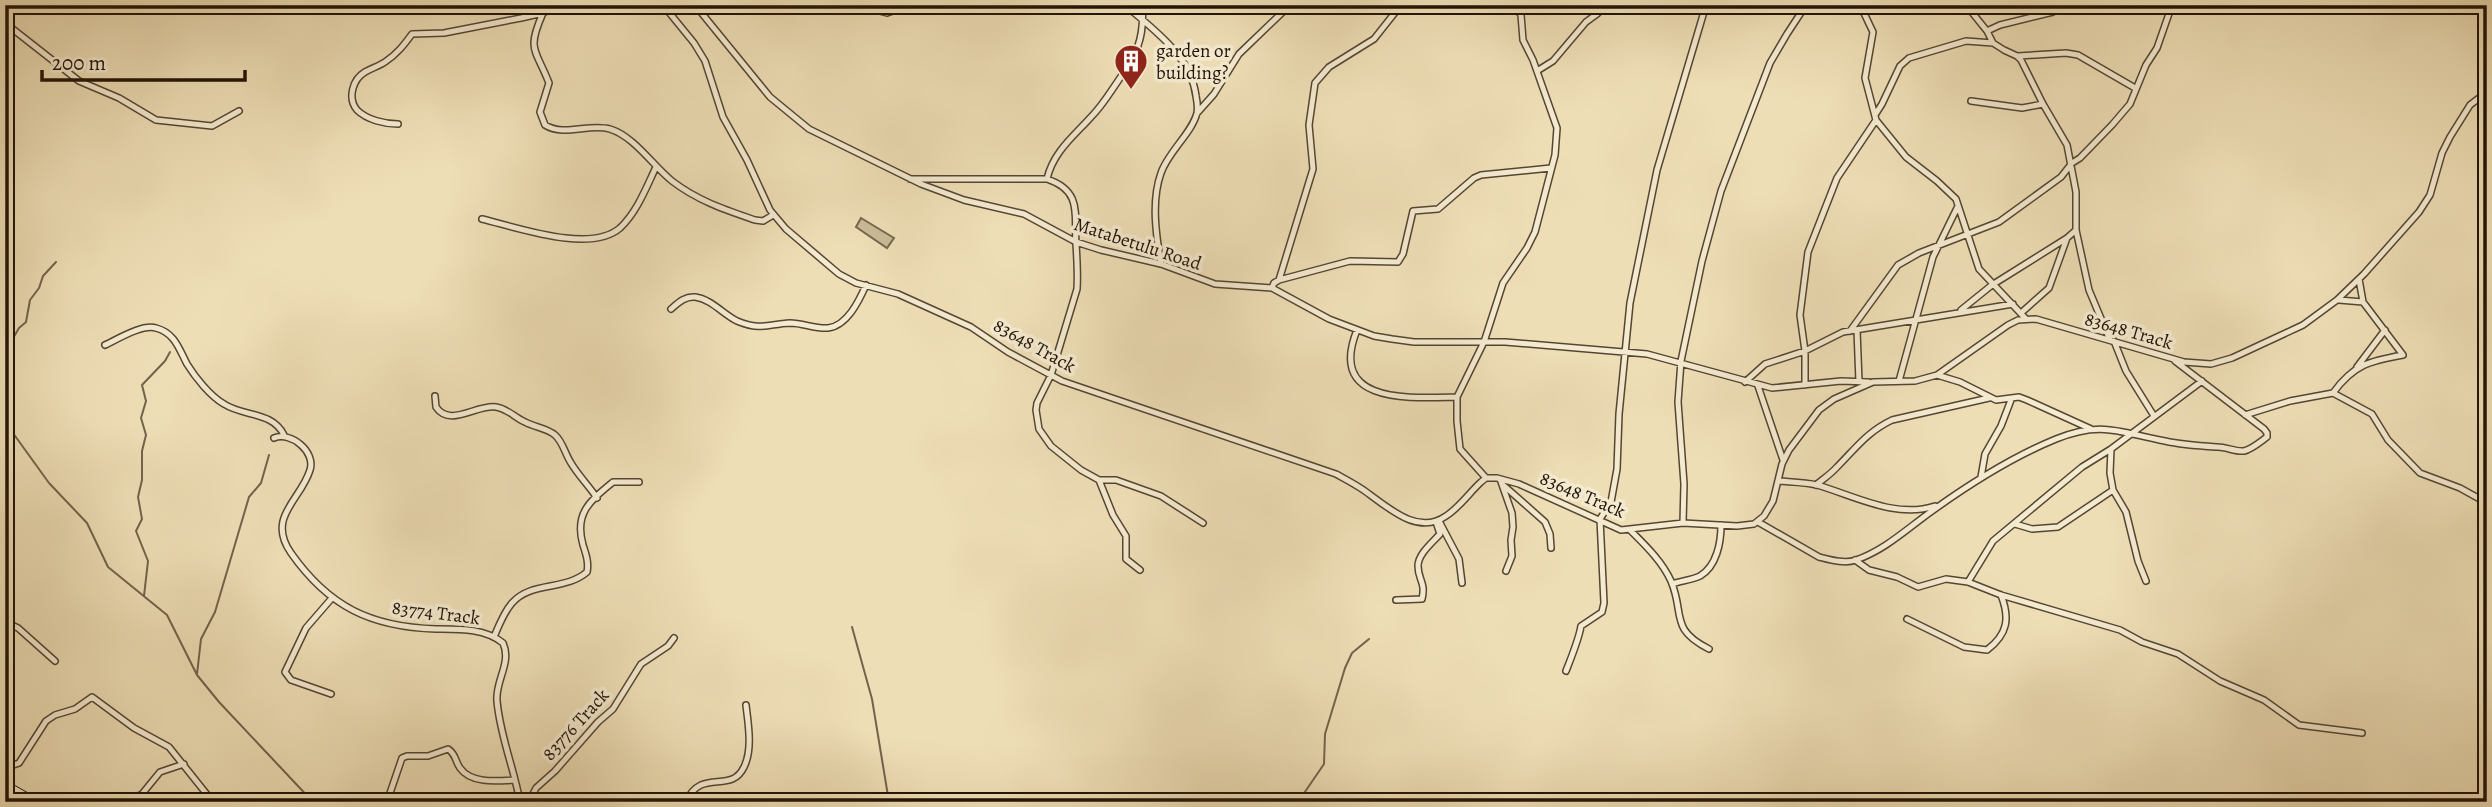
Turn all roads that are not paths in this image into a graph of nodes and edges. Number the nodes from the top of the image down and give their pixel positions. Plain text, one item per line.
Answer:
1 (559, 5) edge
2 (663, 5) edge
3 (695, 5) edge
4 (857, 5) edge
5 (909, 5) edge
6 (1125, 5) edge
7 (1142, 5) edge
8 (1290, 5) edge
9 (1401, 5) edge
10 (1514, 5) edge
11 (1706, 5) edge
12 (1806, 5) edge
13 (1852, 5) edge
14 (1966, 5) edge
15 (2082, 5) edge
16 (2172, 5) edge
17 (1604, 6) edge
18 (543, 13) junction
19 (1143, 20) junction
20 (5, 23) edge
21 (1987, 31) junction
22 (1993, 43) junction
23 (2017, 56) junction
24 (1537, 71) junction
25 (2135, 88) junction
26 (2487, 92) edge
27 (1971, 101) dead end
28 (2043, 104) junction
29 (239, 111) dead end
30 (1198, 111) junction
31 (1875, 117) junction
32 (398, 124) dead end
33 (2072, 163) junction
34 (656, 167) junction
35 (1551, 168) junction
36 (907, 178) junction
37 (1047, 178) junction
38 (1959, 205) junction
39 (773, 215) junction
40 (482, 219) dead end
41 (2076, 230) junction
42 (1969, 235) junction
43 (2067, 238) junction
44 (1076, 242) junction
45 (1938, 247) junction
46 (1161, 264) junction
47 (2359, 279) junction
48 (1279, 280) junction
49 (866, 285) junction
50 (1992, 285) junction
51 (1272, 288) junction
52 (2337, 300) junction
53 (2363, 302) junction
54 (2013, 304) junction
55 (671, 309) dead end
56 (1959, 312) junction
57 (2021, 313) junction
58 (2026, 318) junction
59 (1915, 321) junction
60 (1357, 330) junction
61 (1854, 330) junction
62 (2385, 330) junction
63 (2112, 341) junction
64 (1485, 342) junction
65 (105, 345) dead end
66 (1624, 351) junction
67 (1805, 351) junction
68 (2171, 358) junction
69 (1681, 361) junction
70 (2357, 367) junction
71 (1051, 375) junction
72 (1937, 375) junction
73 (1899, 381) junction
74 (2202, 381) junction
75 (1745, 382) junction
76 (1859, 382) junction
77 (1873, 382) junction
78 (1805, 385) junction
79 (1758, 386) junction
80 (2333, 393) junction
81 (435, 396) dead end
82 (1457, 397) junction
83 (1989, 398) junction
84 (2011, 399) junction
85 (2245, 415) junction
86 (2154, 416) junction
87 (2091, 429) junction
88 (2132, 432) junction
89 (284, 435) junction
90 (274, 438) dead end
91 (2111, 449) junction
92 (1783, 460) junction
93 (1981, 477) junction
94 (1486, 478) junction
95 (1100, 480) junction
96 (1499, 480) junction
97 (1779, 481) junction
98 (639, 482) dead end
99 (1816, 485) junction
100 (2113, 490) junction
101 (597, 498) junction
102 (2487, 503) edge
103 (1942, 504) junction
104 (1600, 519) junction
105 (1437, 522) junction
106 (1758, 522) junction
107 (1203, 523) dead end
108 (1683, 523) junction
109 (2015, 524) junction
110 (1721, 525) junction
111 (1630, 530) junction
112 (1551, 548) dead end
113 (1855, 560) junction
114 (1140, 570) dead end
115 (1506, 571) dead end
116 (2146, 581) dead end
117 (1968, 582) junction
118 (1462, 583) dead end
119 (1672, 584) junction
120 (2001, 595) junction
121 (332, 598) junction
122 (1396, 600) dead end
123 (1907, 619) dead end
124 (5, 622) edge
125 (494, 637) junction
126 (674, 638) dead end
127 (1709, 649) dead end
128 (55, 661) dead end
129 (1566, 671) dead end
130 (331, 694) dead end
131 (746, 705) dead end
132 (2362, 733) dead end
133 (184, 764) junction
134 (5, 768) edge
135 (514, 780) junction
136 (5, 785) edge
137 (389, 796) dead end
138 (35, 802) edge
139 (128, 802) edge
140 (213, 802) edge
141 (520, 802) edge
142 (529, 802) edge
143 (686, 802) edge

1 - 18 street
2 - 39 street, 83648 Track
3 - 36 street, Matabetulu Road
4 - 5 street
6 - 19 street
7 - 19 street
8 - 30 street
9 - 48 street
10 - 24 street
11 - 66 street
12 - 69 street
13 - 31 street
14 - 21 street
15 - 21 street
16 - 25 street
17 - 24 street
18 - 32 street
18 - 34 street
19 - 30 street
19 - 37 street
20 - 29 street
21 - 22 street
22 - 23 street
22 - 31 street
23 - 25 street
23 - 28 street
24 - 35 street
25 - 33 street
26 - 47 street, 83648 Track
27 - 28 street
28 - 33 street
30 - 46 street
31 - 38 street
31 - 67 street
33 - 41 street
33 - 42 street
34 - 39 street
34 - 40 street
35 - 48 street
35 - 64 street
36 - 37 street
36 - 44 street, Matabetulu Road
37 - 44 street
38 - 42 street
38 - 45 street
39 - 49 street, 83648 Track
41 - 43 street
41 - 63 street
42 - 45 street
42 - 50 street
43 - 50 street
43 - 57 street
44 - 46 street, Matabetulu Road
44 - 71 street
45 - 59 street
45 - 61 street
46 - 51 street, Matabetulu Road
47 - 52 street, 83648 Track
47 - 53 street
48 - 51 street
49 - 55 street
49 - 71 street, 83648 Track
50 - 54 street
50 - 56 street
51 - 60 street, Matabetulu Road
52 - 53 street
52 - 68 street, 83648 Track
53 - 62 street
54 - 56 street
54 - 57 street
56 - 59 street
57 - 58 street
58 - 63 street, 83648 Track
58 - 72 street
59 - 61 street
59 - 73 street
60 - 64 street, Matabetulu Road
60 - 82 street
61 - 67 street
61 - 76 street
62 - 70 street
62 - 70 street
63 - 68 street, 83648 Track
63 - 86 street
64 - 66 street, Matabetulu Road
64 - 82 street
65 - 89 street, 83774 Track
66 - 69 street, Matabetulu Road
66 - 104 street
67 - 75 street
67 - 78 street
68 - 74 street
69 - 75 street, Matabetulu Road
69 - 108 street
70 - 80 street
71 - 95 street
71 - 105 street, 83648 Track
72 - 73 street
72 - 83 street
73 - 77 street
74 - 85 street
74 - 86 street
75 - 79 street, Matabetulu Road
76 - 77 street, Matabetulu Road
76 - 78 street, Matabetulu Road
77 - 92 street
78 - 79 street, Matabetulu Road
79 - 92 street
80 - 85 street
80 - 102 street
81 - 101 street
82 - 94 street
83 - 84 street
83 - 99 street
84 - 87 street
84 - 93 street
85 - 88 street
86 - 88 street
87 - 88 street
87 - 93 street
88 - 91 street
89 - 90 street
89 - 121 street, 83774 Track
91 - 100 street
91 - 109 street
92 - 97 street
93 - 103 street
94 - 96 street, 83648 Track
94 - 105 street
95 - 107 street
95 - 114 street
96 - 104 street, 83648 Track
96 - 112 street
96 - 115 street
97 - 99 street
97 - 106 street
98 - 101 street
99 - 103 street
100 - 109 street
100 - 116 street
101 - 125 street
103 - 113 street
104 - 111 street, 83648 Track
104 - 129 street
105 - 118 street
105 - 122 street
106 - 110 street, 83648 Track
106 - 113 street
108 - 110 street, 83648 Track
108 - 111 street, 83648 Track
109 - 117 street
110 - 119 street
111 - 119 street
113 - 117 street
117 - 120 street
119 - 127 street
120 - 123 street
120 - 132 street
121 - 125 street, 83774 Track
121 - 130 street
124 - 128 street
125 - 135 street, 83774 Track
126 - 142 street, 83776 Track
131 - 143 street
133 - 134 street
133 - 139 street
133 - 140 street
135 - 137 street
135 - 141 street, 83774 Track
136 - 138 street

